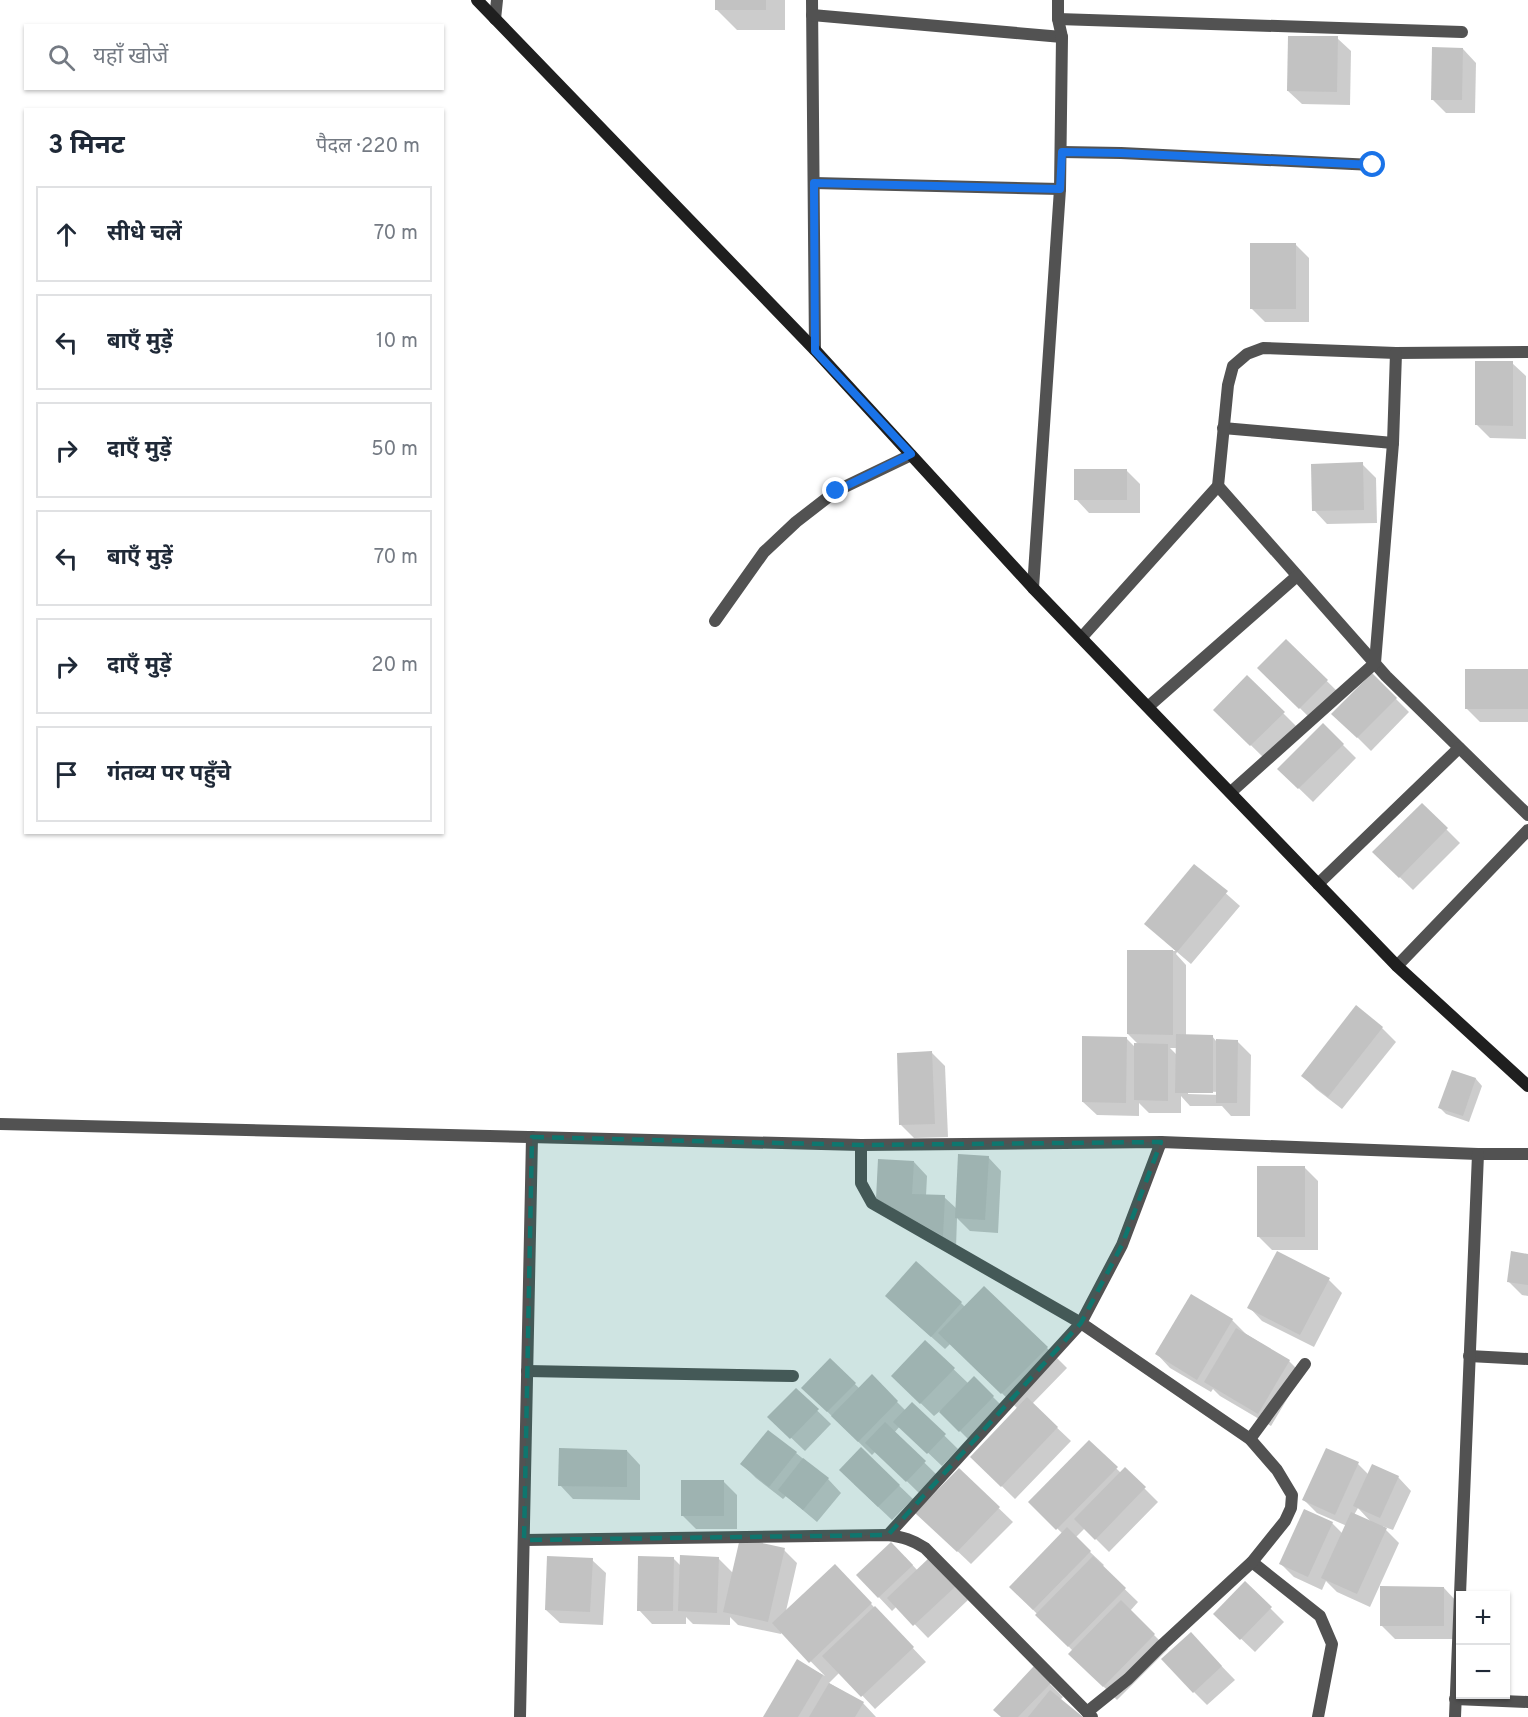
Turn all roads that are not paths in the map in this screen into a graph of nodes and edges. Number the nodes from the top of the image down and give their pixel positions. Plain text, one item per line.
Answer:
1 (477, 0) edge
2 (497, 0) edge
3 (812, 0) edge
4 (1058, 0) edge
5 (812, 15) junction
6 (495, 19) junction
7 (1058, 19) junction
8 (1462, 32) dead end
9 (1062, 37) junction
10 (1062, 152) junction
11 (1373, 165) dead end
12 (814, 183) junction
13 (1060, 189) junction
14 (815, 351) junction
15 (1528, 352) edge
16 (1396, 353) junction
17 (1223, 428) junction
18 (1393, 443) junction
19 (911, 454) junction
20 (1218, 486) junction
21 (1297, 576) junction
22 (1033, 588) junction
23 (715, 621) dead end
24 (1082, 637) junction
25 (1375, 663) junction
26 (1149, 706) junction
27 (1459, 748) junction
28 (1231, 792) junction
29 (1528, 815) edge
30 (1528, 830) edge
31 (1318, 884) junction
32 (1397, 966) junction
33 (1528, 1086) edge
34 (0, 1124) edge
35 (532, 1137) junction
36 (1161, 1142) junction
37 (861, 1145) junction
38 (1478, 1154) junction
39 (1528, 1154) edge
40 (1081, 1323) junction
41 (1469, 1356) junction
42 (1528, 1359) edge
43 (1305, 1365) dead end
44 (527, 1371) junction
45 (792, 1376) dead end
46 (1250, 1439) junction
47 (888, 1535) junction
48 (524, 1539) junction
49 (1252, 1562) junction
50 (1455, 1699) junction
51 (1528, 1702) edge
52 (1090, 1714) edge
53 (520, 1717) edge
54 (1318, 1717) edge
55 (1455, 1717) edge

1 - 6 street
2 - 6 street
3 - 5 street
4 - 7 street
5 - 9 street
5 - 12 street
6 - 14 street
7 - 8 street
7 - 9 street
9 - 10 street
10 - 11 street
10 - 13 street
12 - 13 street
12 - 14 street
13 - 22 street
14 - 19 street
15 - 16 street
16 - 17 street
16 - 18 street
17 - 18 street
17 - 20 street
18 - 25 street
19 - 22 street
19 - 23 street
20 - 21 street
20 - 24 street
21 - 25 street
21 - 26 street
22 - 24 street
24 - 26 street
25 - 27 street
25 - 28 street
26 - 28 street
27 - 29 street
27 - 31 street
28 - 31 street
30 - 32 street
31 - 32 street
32 - 33 street
34 - 35 street
35 - 37 street
35 - 44 street
36 - 37 street
36 - 38 street
36 - 40 street
37 - 40 street
38 - 39 street
38 - 41 street
40 - 46 street
40 - 47 street
41 - 42 street
41 - 50 street
43 - 46 street
44 - 45 street
44 - 48 street
46 - 49 street
47 - 48 street
47 - 52 street
48 - 53 street
49 - 52 street
49 - 54 street
50 - 51 street
50 - 55 street

